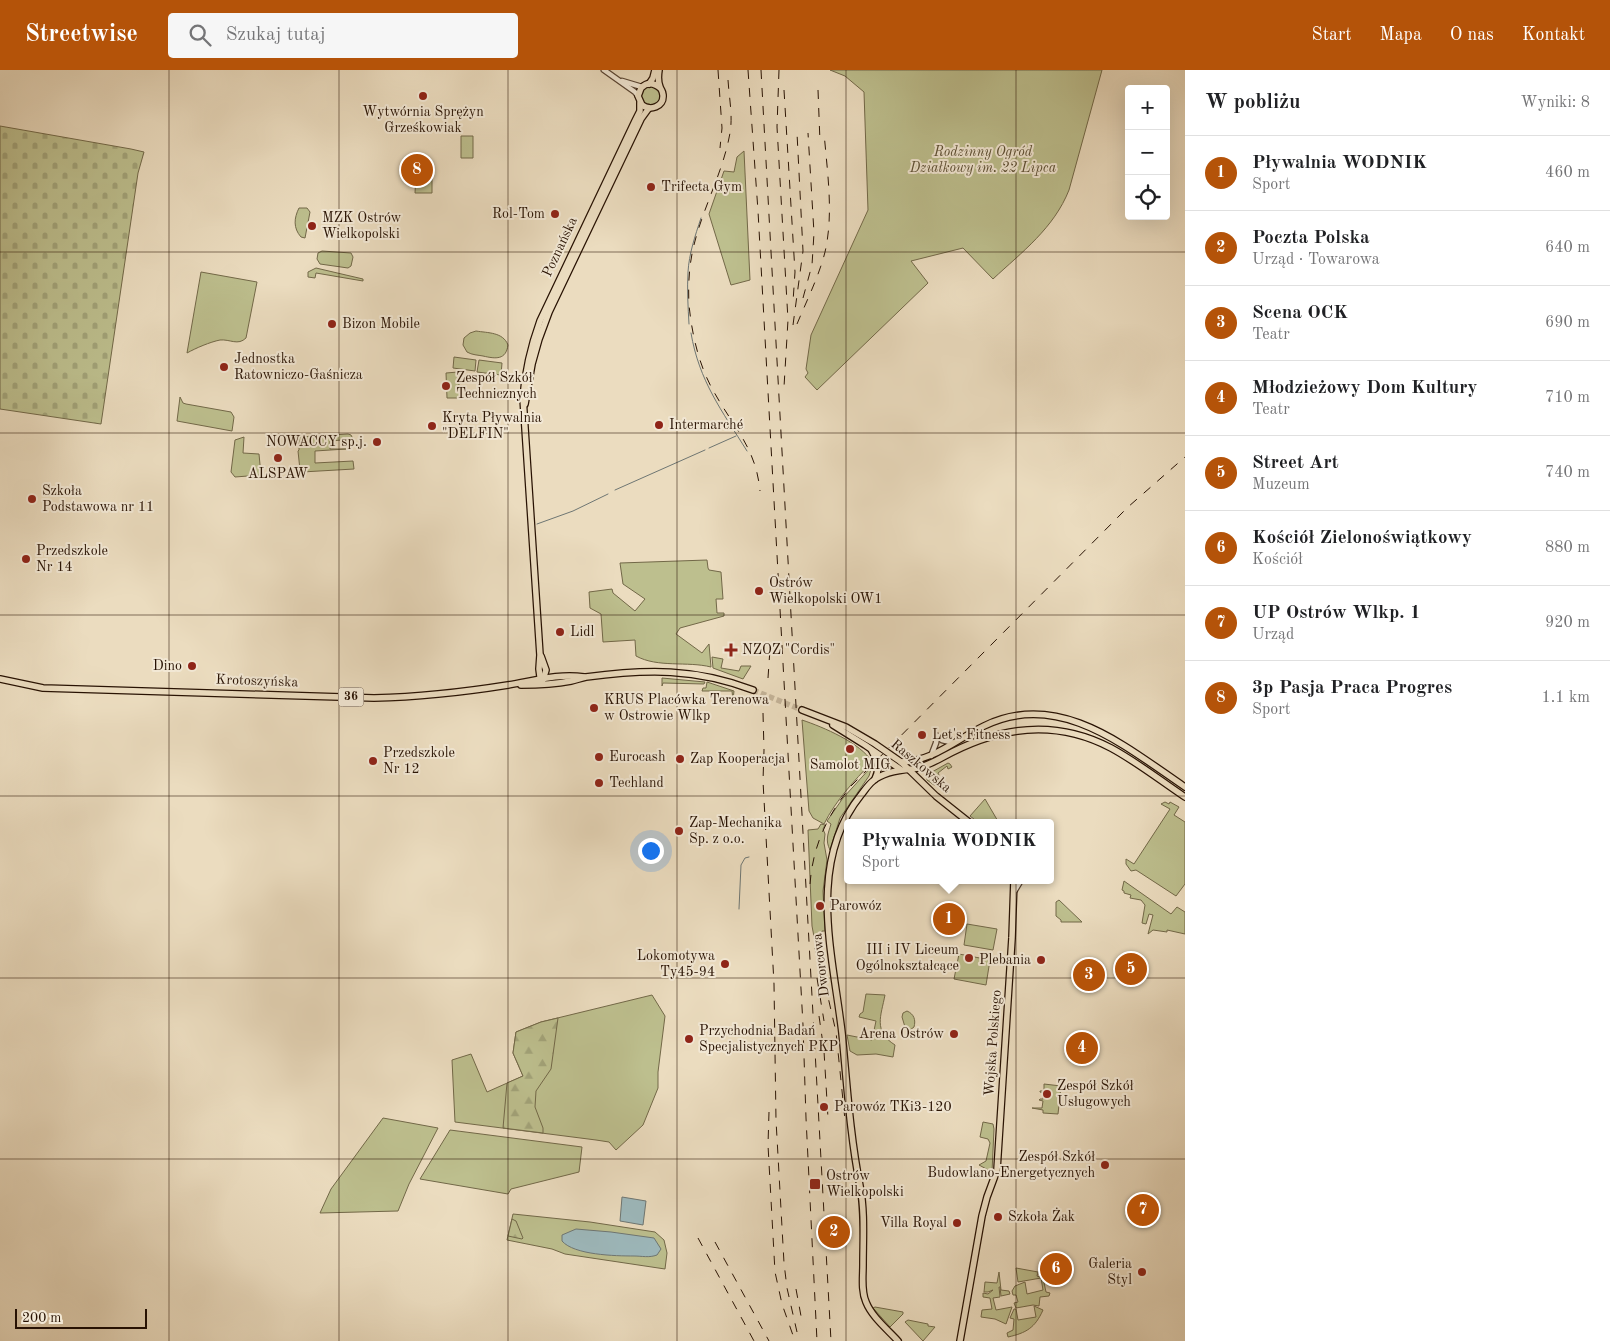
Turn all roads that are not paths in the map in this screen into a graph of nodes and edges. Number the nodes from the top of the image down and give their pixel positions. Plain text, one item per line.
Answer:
1 (604, 70) edge
2 (655, 70) edge
3 (659, 70) edge
4 (617, 78) junction
5 (649, 84) junction
6 (642, 87) junction
7 (660, 88) junction
8 (638, 96) junction
9 (640, 103) junction
10 (649, 108) junction
11 (524, 408) junction
12 (0, 679) edge
13 (542, 681) junction
14 (752, 690) tunnel mouth
15 (802, 710) tunnel mouth
16 (827, 721) junction
17 (954, 743) junction
18 (870, 748) junction
19 (932, 759) junction
20 (901, 762) junction
21 (915, 762) junction
22 (908, 768) junction
23 (900, 770) junction
24 (874, 779) junction
25 (922, 781) junction
26 (1185, 787) edge
27 (1185, 797) edge
28 (844, 819) edge
29 (965, 819) edge
30 (844, 820) edge
31 (1014, 884) edge
32 (1018, 884) edge
33 (1014, 891) junction
34 (898, 1341) edge
35 (960, 1341) edge

1 - 4 street
2 - 5 main road
3 - 7 main road
4 - 6 street
4 - 8 street
5 - 6 main road
5 - 7 main road
6 - 8 main road
7 - 10 main road
8 - 9 main road
9 - 10 main road
9 - 11 main road, Poznańska
10 - 11 main road, Poznańska
11 - 13 main road, Poznańska
12 - 13 main road, Krotoszyńska / 36
13 - 14 main road, Krotoszyńska
15 - 16 main road, Raszkowska
16 - 18 main road, Raszkowska
16 - 20 main road, Raszkowska
17 - 19 main road
17 - 19 street
17 - 26 main road
18 - 23 main road, Raszkowska
18 - 24 main road
19 - 21 main road
19 - 22 main road
19 - 25 main road
19 - 27 main road
20 - 21 main road
20 - 22 main road, Raszkowska
21 - 22 main road
22 - 23 main road
22 - 25 main road, Raszkowska
23 - 24 main road
24 - 28 main road, Dworcowa
25 - 29 main road, Raszkowska
30 - 34 main road, Dworcowa
31 - 33 main road, Wojska Polskiego
32 - 33 street
33 - 35 main road, Wojska Polskiego

